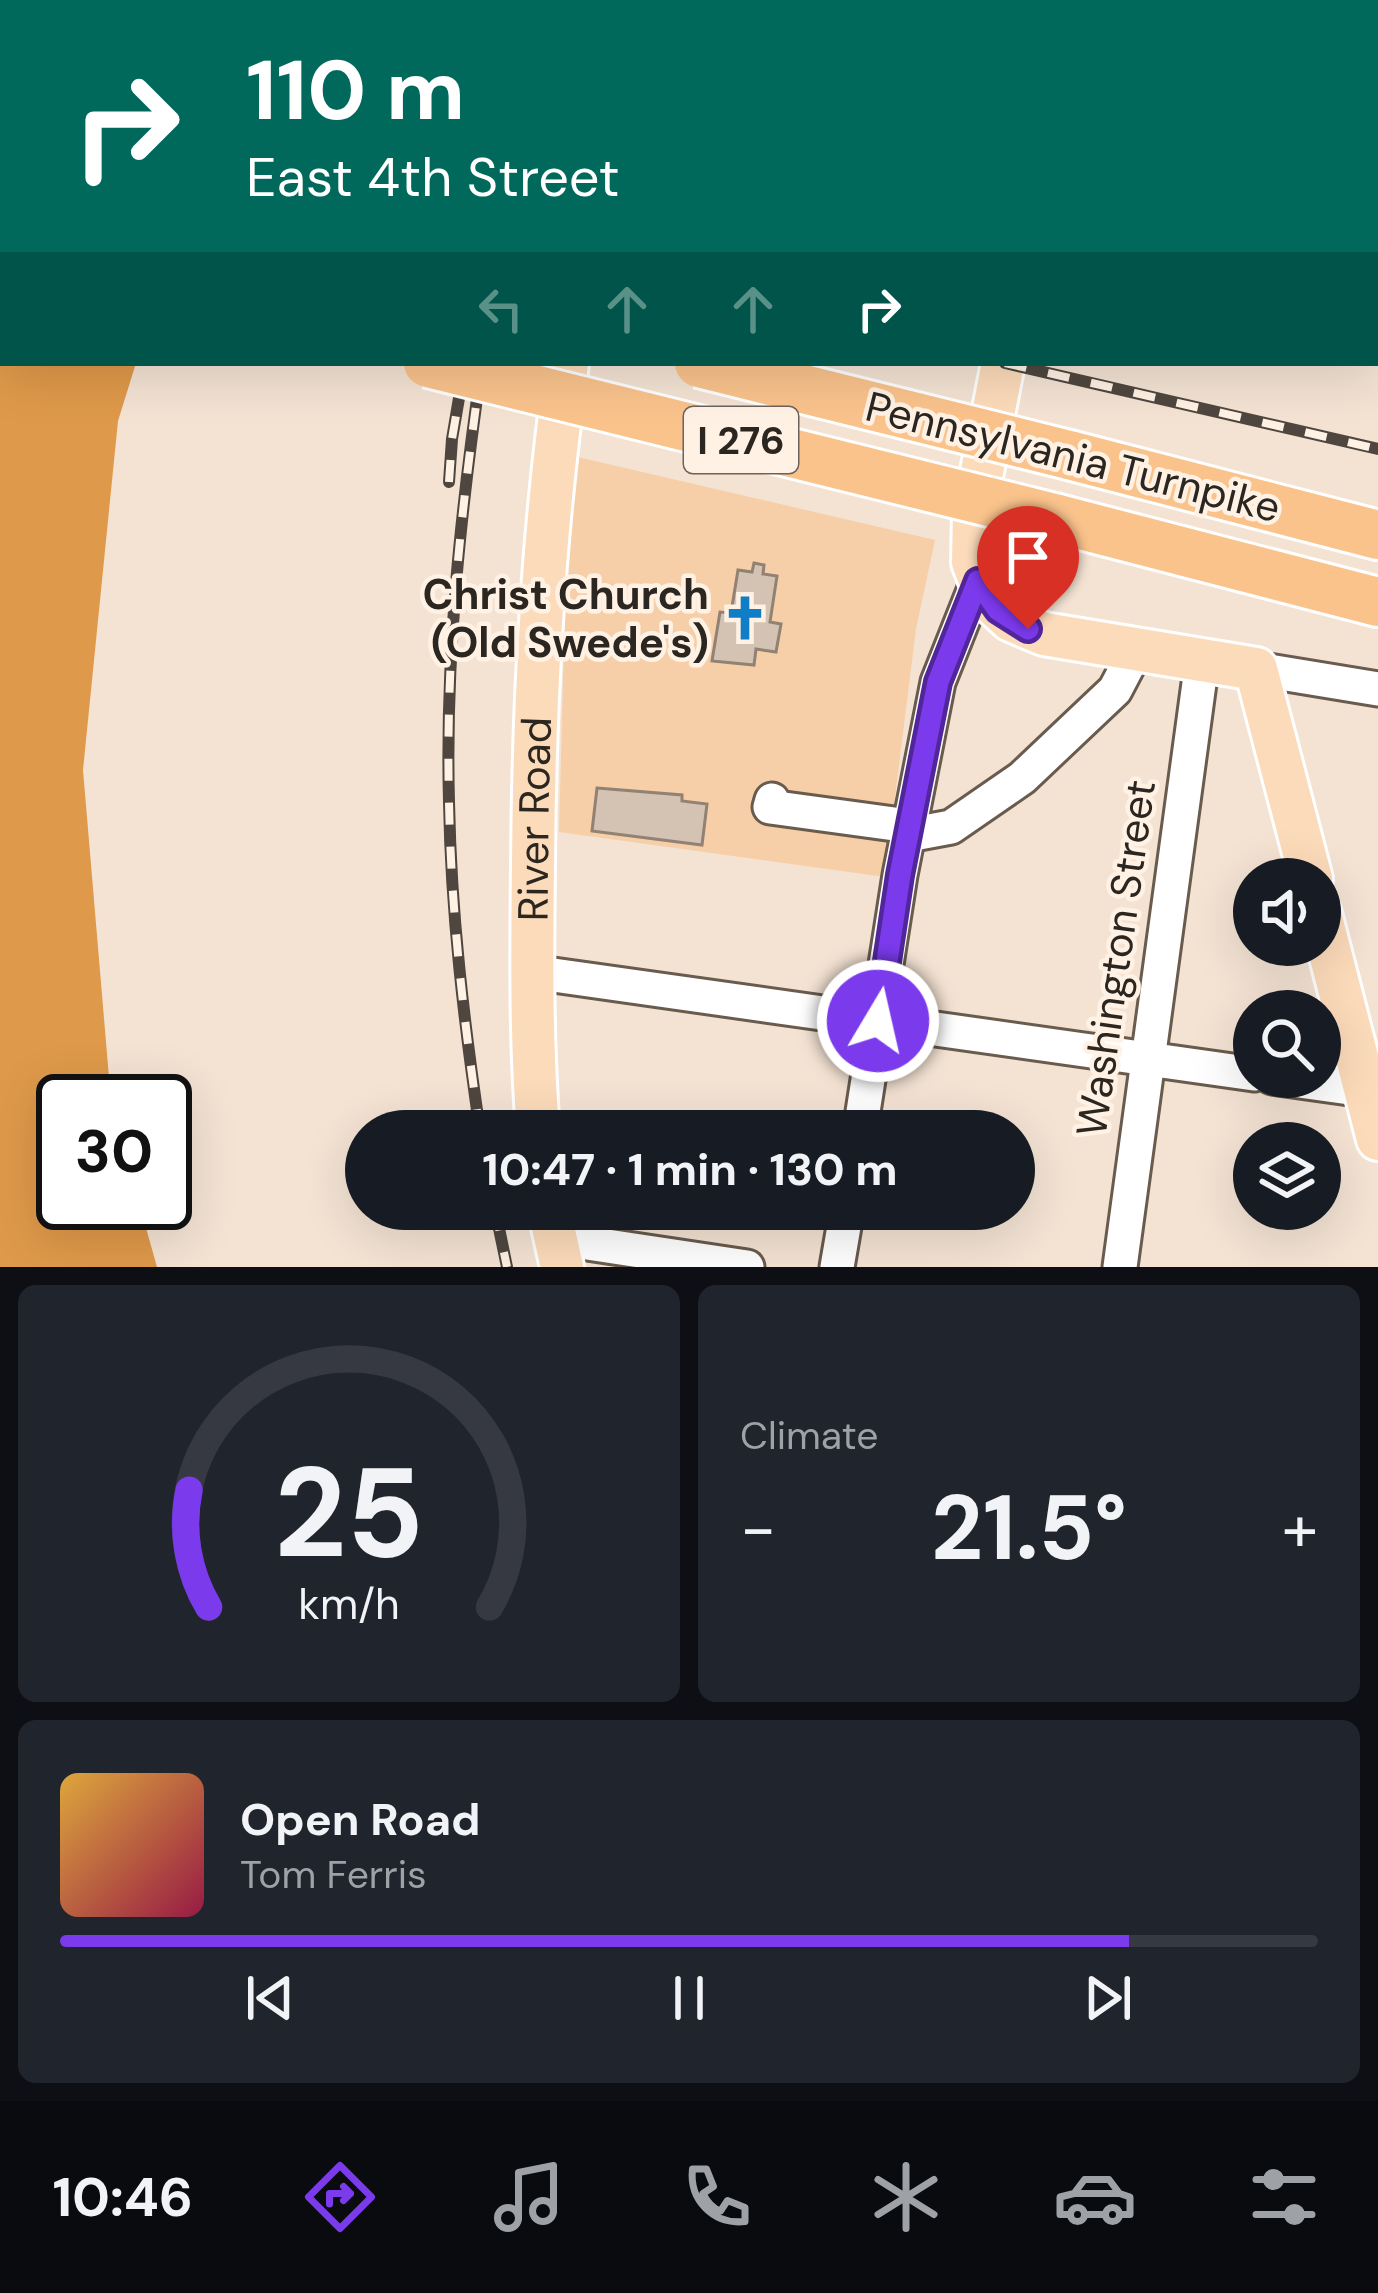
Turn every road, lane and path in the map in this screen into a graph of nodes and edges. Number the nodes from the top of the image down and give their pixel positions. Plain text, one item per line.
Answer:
1 (440, 366) edge
2 (567, 366) edge
3 (711, 366) edge
4 (1002, 366) edge
5 (1378, 535) edge
6 (978, 581) junction
7 (1378, 602) edge
8 (1136, 650) junction
9 (1202, 661) junction
10 (1256, 669) junction
11 (1378, 688) edge
12 (772, 800) dead end
13 (909, 830) junction
14 (1306, 858) edge
15 (1335, 966) edge
16 (532, 971) junction
17 (878, 1021) junction
18 (1148, 1059) junction
19 (1233, 1071) edge
20 (1341, 1087) edge
21 (1372, 1091) edge
22 (537, 1110) edge
23 (863, 1110) edge
24 (1378, 1139) edge
25 (843, 1230) edge
26 (555, 1238) edge
27 (747, 1267) edge
28 (837, 1267) edge
29 (1120, 1267) edge

1 - 7 highway, Pennsylvania Turnpike / I 276, bridge
2 - 16 main road, River Road
3 - 5 highway, Pennsylvania Turnpike / I 276, bridge
4 - 6 main road
6 - 8 main road
6 - 13 street
8 - 9 main road
8 - 13 street
9 - 10 main road
9 - 18 street, Washington Street
10 - 11 street
10 - 14 main road
12 - 13 street
13 - 17 street
15 - 21 main road
16 - 17 street
16 - 22 main road, River Road
17 - 18 street
17 - 23 street
18 - 19 street
18 - 29 street, Washington Street
20 - 21 street
21 - 24 main road
25 - 28 street
26 - 27 street

